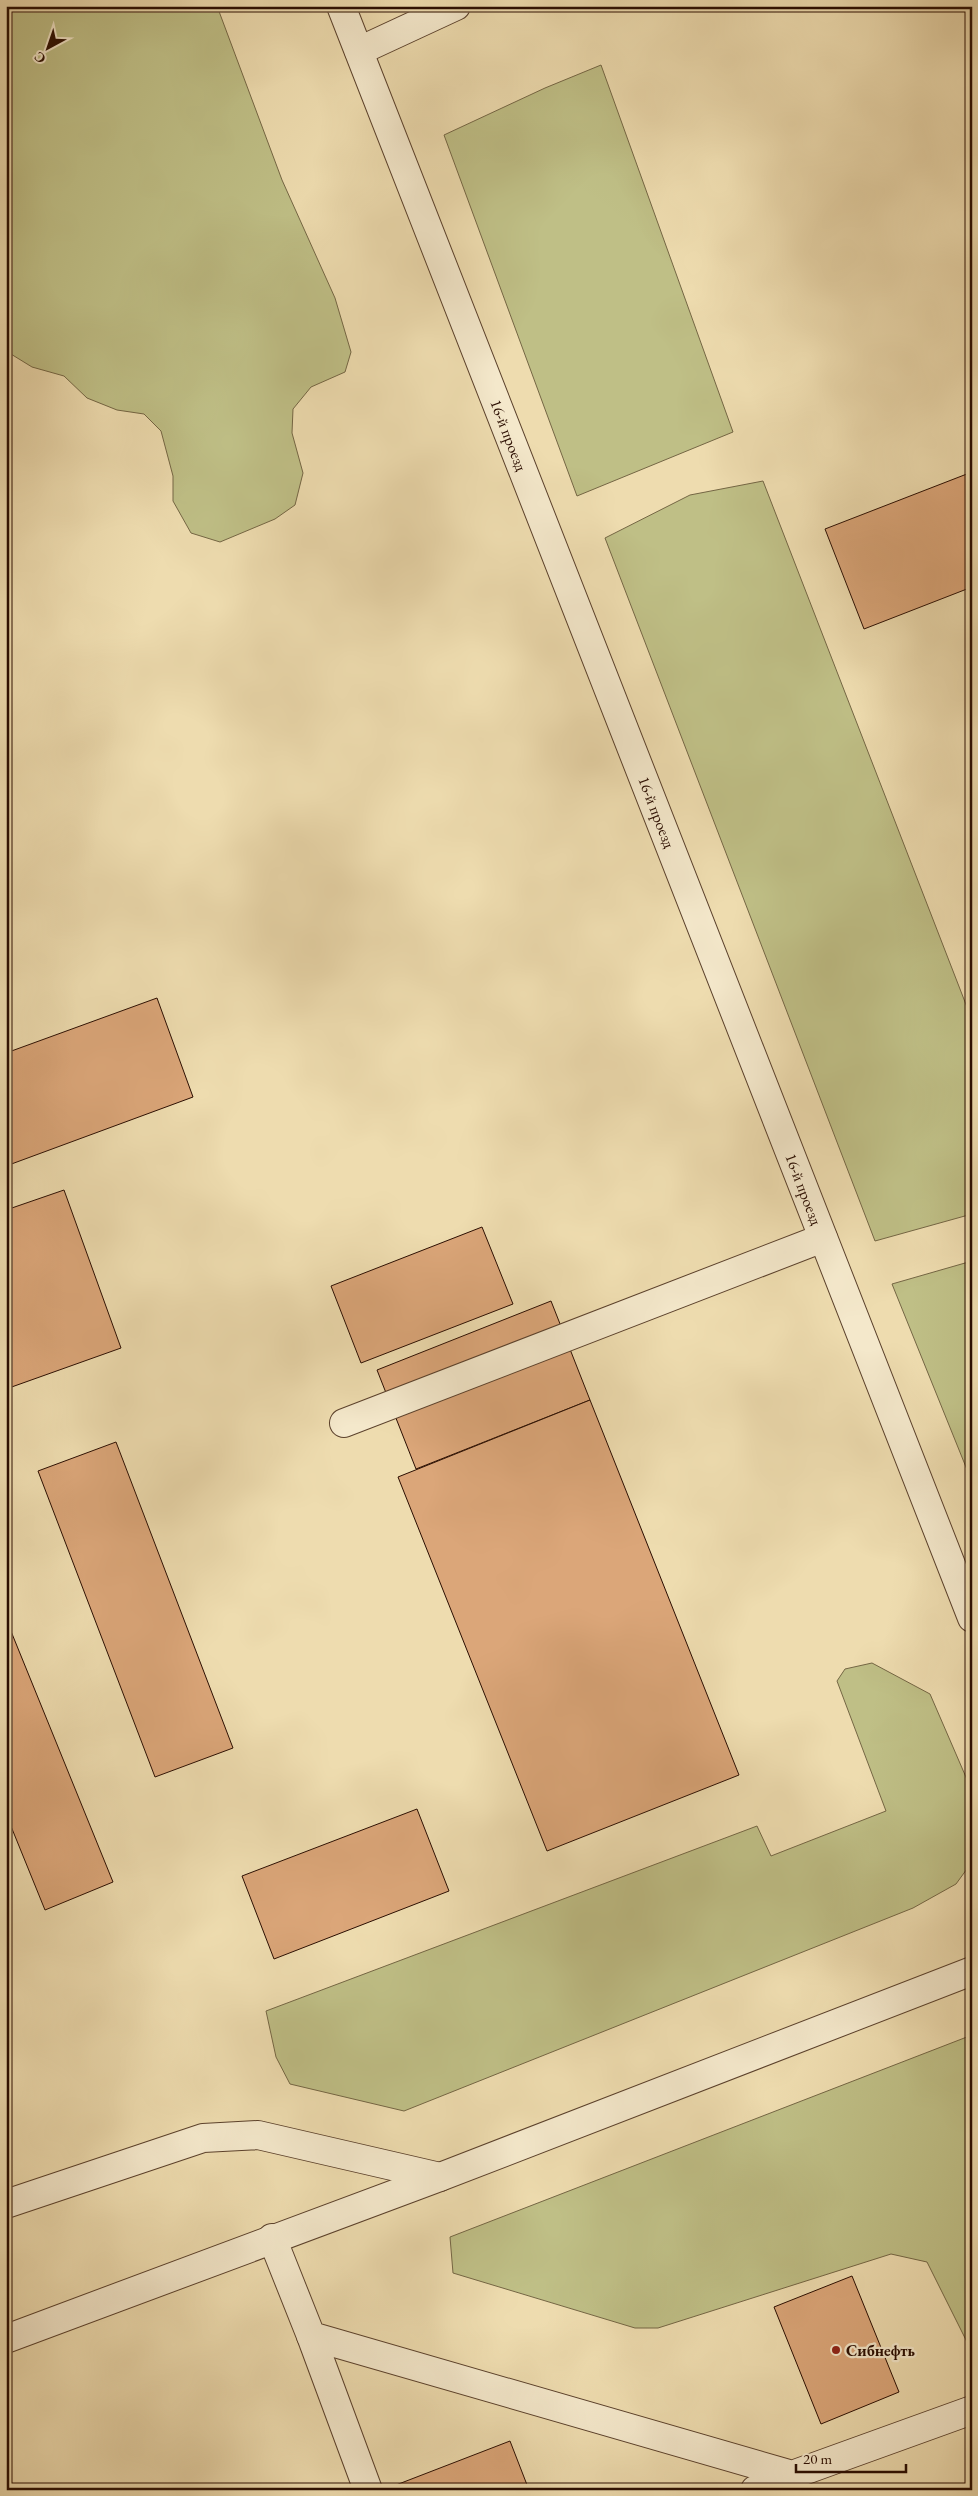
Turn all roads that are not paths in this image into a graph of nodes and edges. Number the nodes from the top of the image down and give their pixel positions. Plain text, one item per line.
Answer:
1 (341, 6) edge
2 (456, 6) edge
3 (359, 51) junction
4 (823, 1238) junction
5 (344, 1422) dead end
6 (972, 1618) edge
7 (972, 1971) edge
8 (440, 2177) junction
9 (6, 2204) edge
10 (272, 2238) junction
11 (311, 2336) junction
12 (6, 2340) edge
13 (972, 2410) edge
14 (792, 2475) junction
15 (368, 2490) edge
16 (755, 2490) edge

1 - 3 street, 16-й проезд
2 - 3 street
3 - 4 street, 16-й проезд
4 - 5 street
4 - 6 street, 16-й проезд
7 - 8 street
8 - 9 street
8 - 10 street
10 - 11 street
10 - 12 street
11 - 14 street
11 - 15 street
13 - 14 street
14 - 16 street

